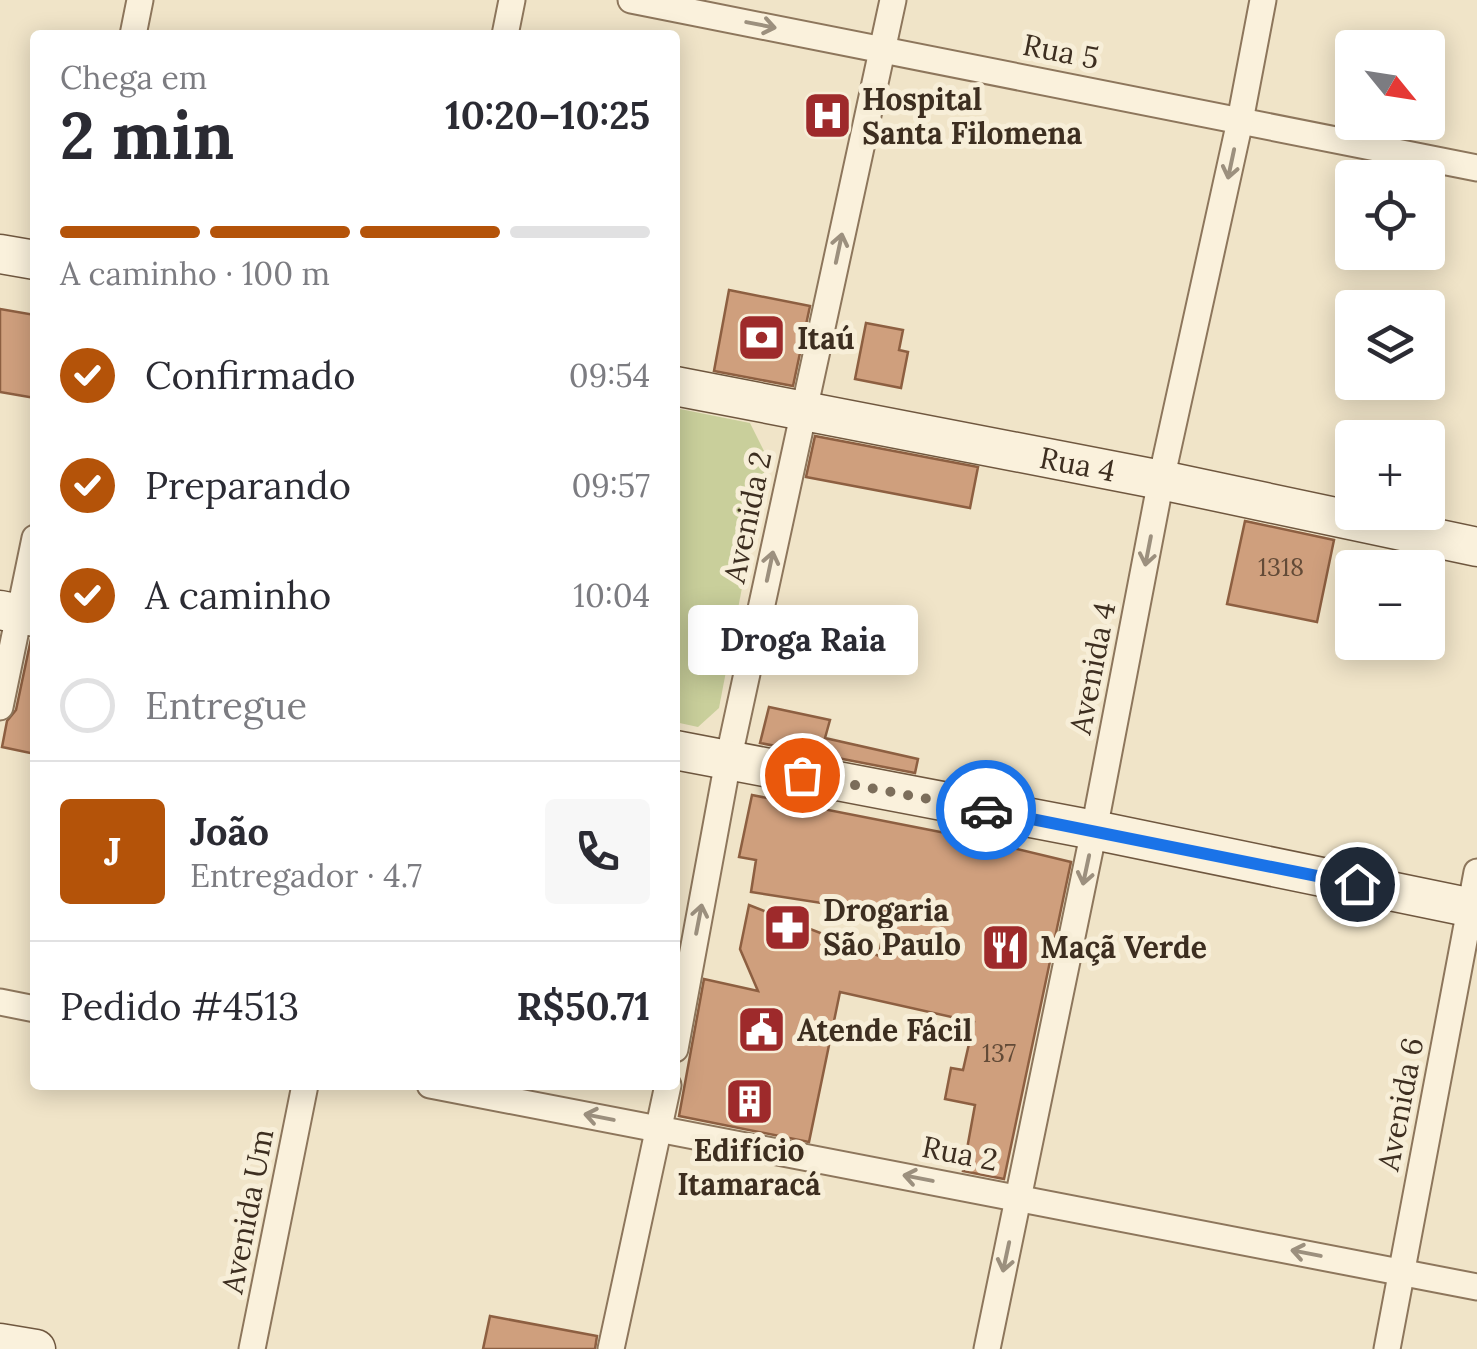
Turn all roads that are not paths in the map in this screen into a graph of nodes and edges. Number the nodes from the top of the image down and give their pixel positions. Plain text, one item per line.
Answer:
1 (140, 0) edge
2 (512, 0) edge
3 (631, 0) edge
4 (893, 0) edge
5 (1262, 0) edge
6 (134, 30) edge
7 (506, 30) edge
8 (883, 48) junction
9 (1240, 121) junction
10 (1477, 168) edge
11 (0, 254) edge
12 (30, 259) edge
13 (680, 387) edge
14 (803, 410) junction
15 (1161, 480) junction
16 (1477, 546) edge
17 (30, 560) edge
18 (18, 613) edge
19 (0, 707) edge
20 (680, 751) edge
21 (728, 762) junction
22 (1094, 830) junction
23 (1475, 896) edge
24 (0, 1002) edge
25 (30, 1008) edge
26 (680, 1022) edge
27 (304, 1090) edge
28 (456, 1090) edge
29 (667, 1090) edge
30 (660, 1129) junction
31 (1018, 1198) junction
32 (1402, 1271) junction
33 (1477, 1287) edge
34 (0, 1343) edge
35 (36, 1349) edge
36 (252, 1349) edge
37 (612, 1349) edge
38 (988, 1349) edge
39 (1387, 1349) edge

1 - 6 street
2 - 7 street
3 -> 8 street, Rua 5
4 - 8 street, Avenida 2
5 - 9 street, Avenida 4
8 - 9 street, Rua 5
14 -> 8 street, Avenida 2
9 - 10 street, Rua 5
9 -> 15 street, Avenida 4
11 - 12 main road
13 - 14 main road, Rua 4
14 - 15 main road, Rua 4
21 -> 14 street, Avenida 2
15 - 16 main road, Rua 4
15 -> 22 street, Avenida 4
17 - 18 street
18 - 19 street
20 - 21 main road
21 - 22 main road
26 -> 21 street, Avenida 2
22 - 23 main road
22 -> 31 street, Avenida 4
23 - 32 street, Avenida 6
24 - 25 street
27 - 36 street, Avenida Um
30 -> 28 street, Rua 2
29 - 30 street
31 -> 30 street, Rua 2
30 - 37 street
32 -> 31 street, Rua 2
31 -> 38 street, Avenida 4
32 - 33 street, Rua 2
32 - 39 street, Avenida 6
34 - 35 main road

